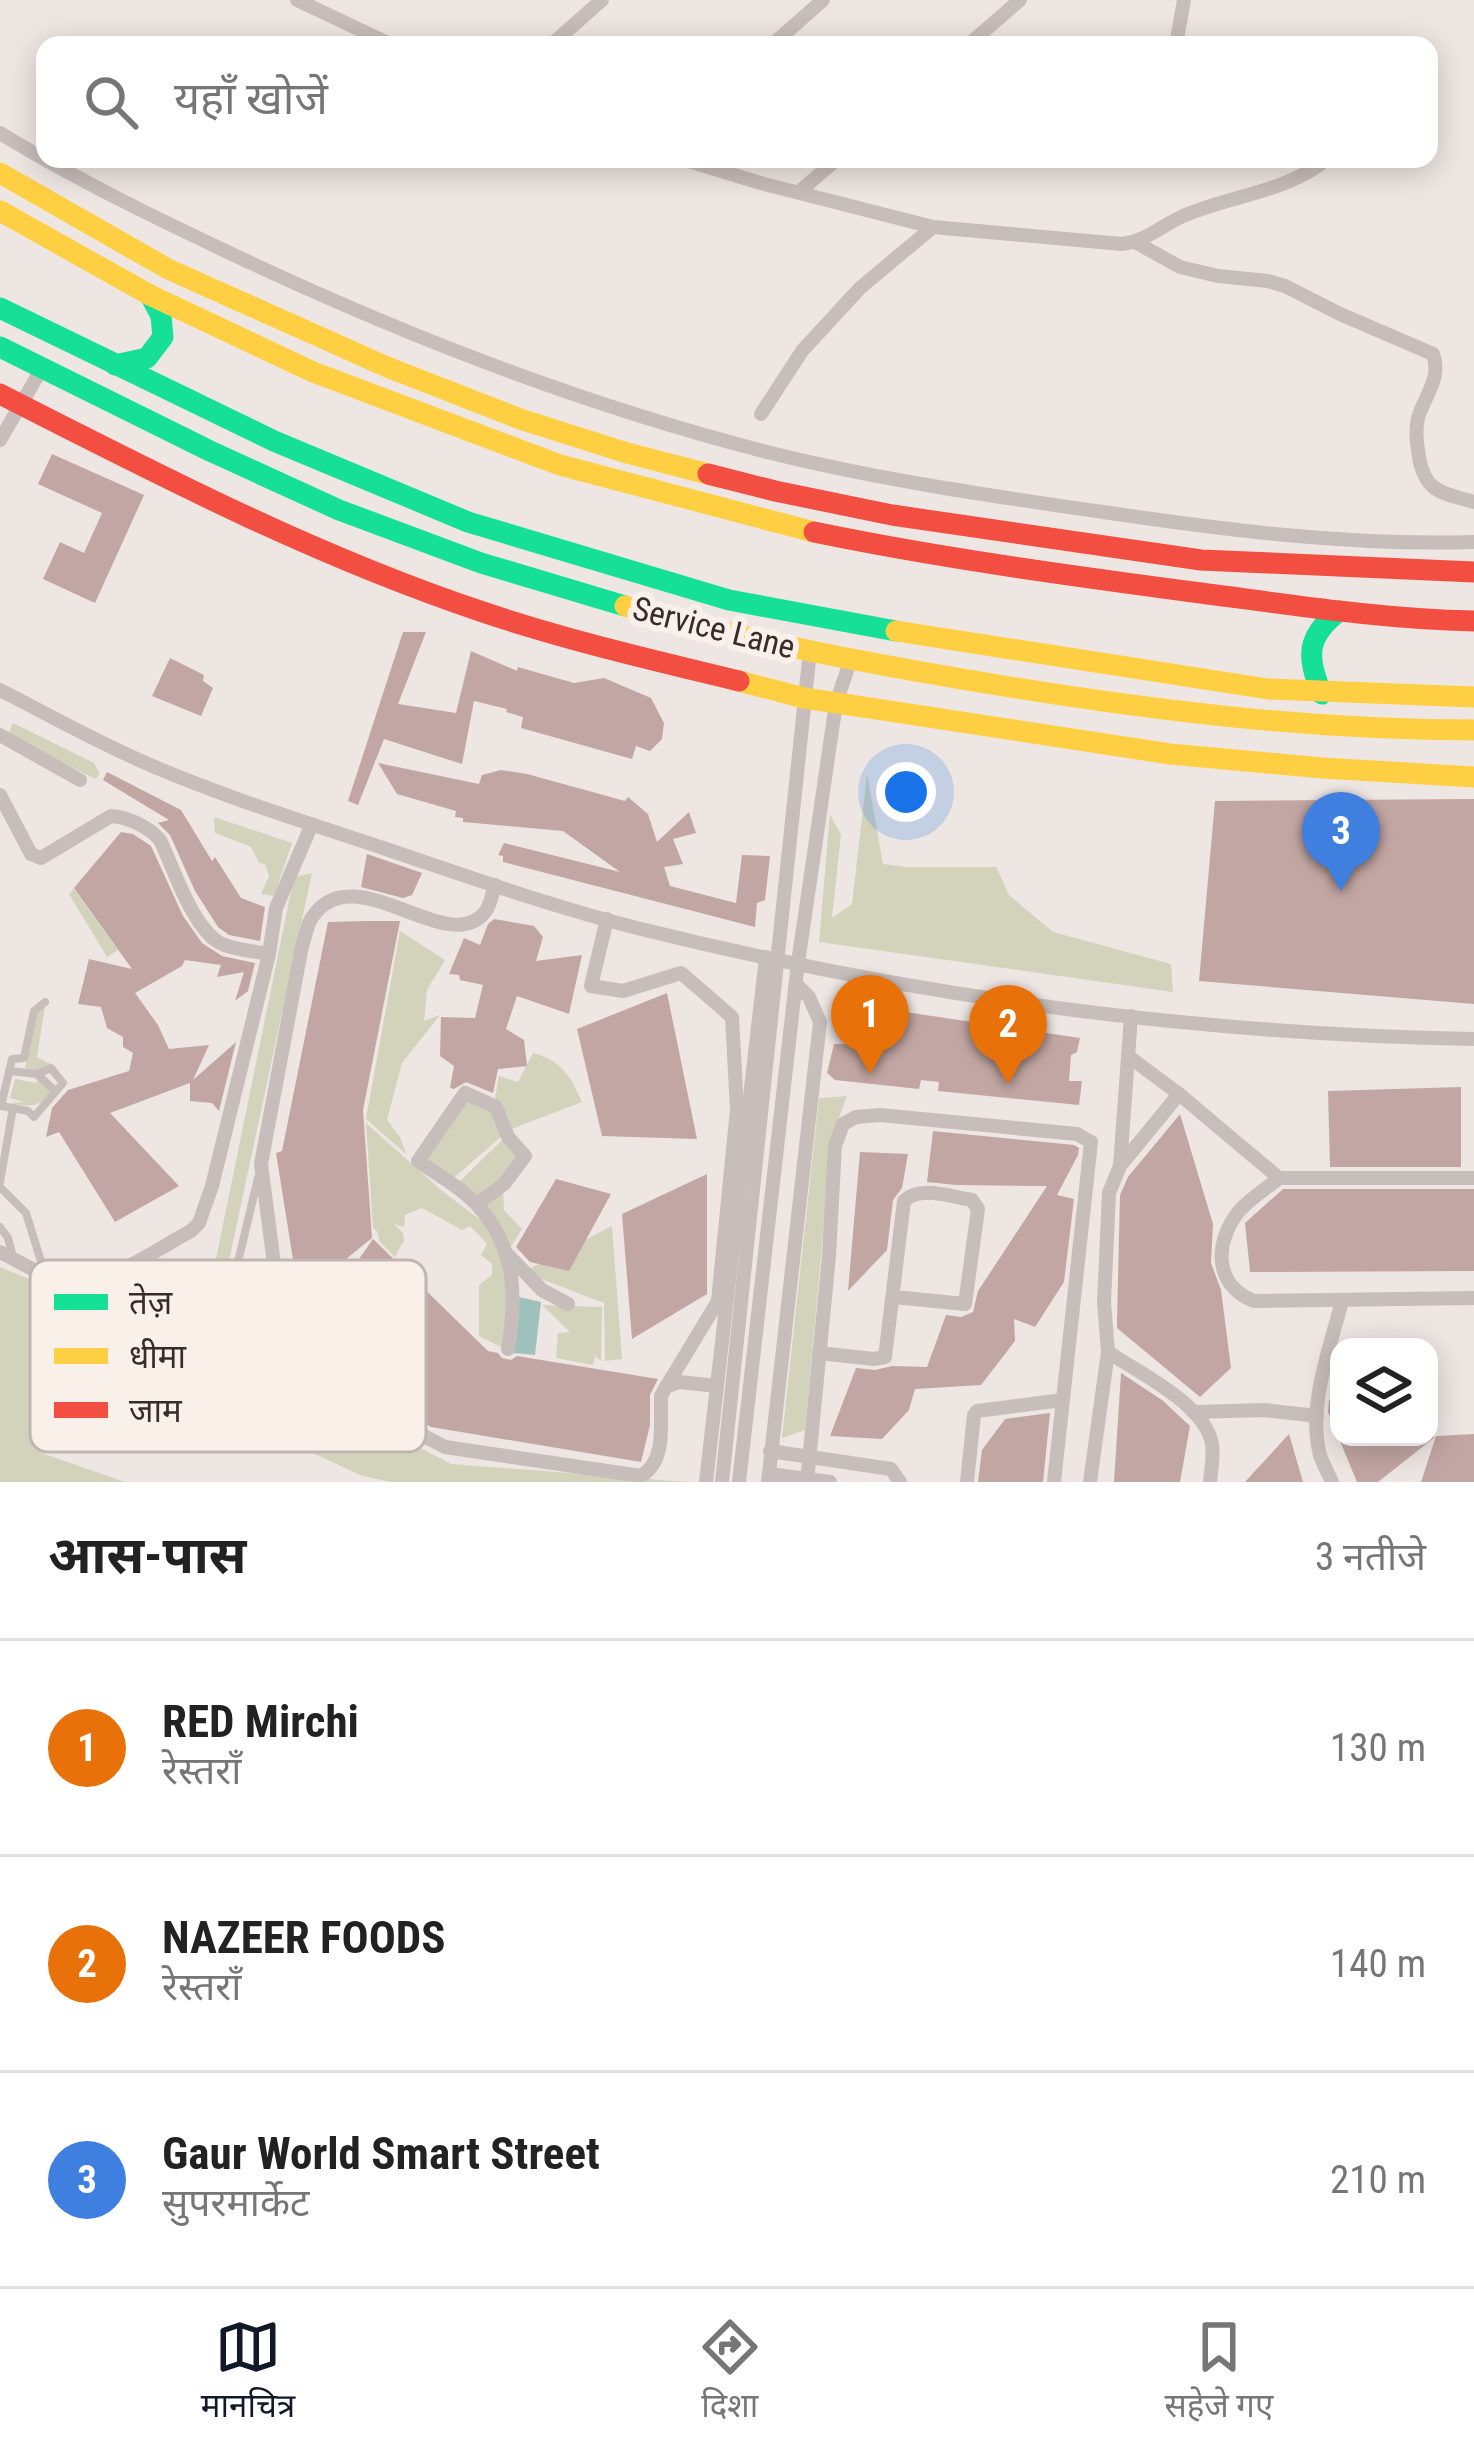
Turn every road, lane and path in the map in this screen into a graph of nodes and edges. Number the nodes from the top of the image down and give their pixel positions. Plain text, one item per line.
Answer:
1 (297, 0) edge
2 (602, 0) edge
3 (823, 0) edge
4 (1020, 0) edge
5 (1184, 0) edge
6 (316, 3) edge
7 (376, 36) edge
8 (561, 36) edge
9 (782, 36) edge
10 (978, 36) edge
11 (1178, 36) edge
12 (0, 134) edge
13 (36, 153) edge
14 (64, 168) edge
15 (714, 168) edge
16 (827, 168) edge
17 (1313, 168) edge
18 (0, 173) edge
19 (799, 192) junction
20 (0, 211) edge
21 (933, 227) junction
22 (1135, 242) junction
23 (150, 295) junction
24 (0, 308) edge
25 (0, 347) edge
26 (115, 365) junction
27 (41, 370) junction
28 (10, 399) edge
29 (761, 414) dead end
30 (0, 440) edge
31 (1474, 502) edge
32 (1474, 542) edge
33 (1474, 572) edge
34 (1339, 611) junction
35 (1474, 621) edge
36 (810, 651) junction
37 (850, 659) junction
38 (0, 690) edge
39 (1322, 694) junction
40 (804, 698) junction
41 (1474, 698) edge
42 (836, 704) junction
43 (1474, 730) edge
44 (0, 735) edge
45 (1474, 777) edge
46 (80, 780) dead end
47 (0, 795) edge
48 (312, 824) junction
49 (495, 885) junction
50 (608, 919) junction
51 (269, 954) junction
52 (771, 958) junction
53 (798, 963) junction
54 (796, 984) junction
55 (44, 1002) dead end
56 (1131, 1016) junction
57 (1474, 1039) edge
58 (1128, 1057) junction
59 (9, 1071) junction
60 (37, 1074) junction
61 (55, 1091) junction
62 (1179, 1094) junction
63 (14, 1108) junction
64 (261, 1164) junction
65 (1120, 1166) junction
66 (1279, 1178) junction
67 (1474, 1178) edge
68 (0, 1185) edge
69 (477, 1204) junction
70 (0, 1227) edge
71 (504, 1244) junction
72 (7, 1255) edge
73 (40, 1260) edge
74 (136, 1260) edge
75 (238, 1260) edge
76 (273, 1260) edge
77 (894, 1297) junction
78 (1474, 1298) edge
79 (1342, 1300) junction
80 (568, 1304) dead end
81 (508, 1349) dead end
82 (1108, 1352) junction
83 (819, 1354) junction
84 (717, 1386) junction
85 (666, 1387) junction
86 (1063, 1400) junction
87 (1193, 1412) junction
88 (1317, 1416) junction
89 (426, 1437) edge
90 (743, 1444) junction
91 (770, 1451) junction
92 (810, 1458) junction
93 (740, 1475) edge
94 (768, 1478) edge
95 (807, 1480) edge
96 (706, 1482) edge
97 (722, 1482) edge
98 (830, 1482) edge
99 (899, 1482) edge
100 (967, 1482) edge
101 (1054, 1482) edge
102 (1090, 1482) edge
103 (1210, 1482) edge
104 (1332, 1482) edge

1 - 6 street
2 - 8 street
3 - 9 street
4 - 10 street
5 - 11 street
6 - 7 street
12 - 13 street
14 - 32 street
15 - 19 street
16 - 19 street
17 - 22 street
18 - 33 street
19 - 21 street
20 - 23 street
21 - 22 street
21 - 29 street
22 - 31 street
23 - 26 street
23 - 34 street
24 - 26 street
25 - 27 street, Service Lane
26 - 39 street
27 - 28 street
27 - 36 street, Service Lane
28 - 30 street
28 - 40 street
34 - 35 street
34 - 39 street
36 - 37 street, Service Lane
36 - 40 street
37 - 42 street
37 - 43 street, Service Lane
38 - 48 street
39 - 41 street
40 - 42 street
40 - 52 street
42 - 45 street
42 - 53 street
44 - 46 street
47 - 51 street
48 - 49 street
48 - 51 street
49 - 50 street
49 - 64 street
50 - 52 street
50 - 85 street
51 - 74 street
52 - 53 street
52 - 84 street
52 - 97 street
53 - 54 street
53 - 56 street
54 - 90 street
54 - 91 street
55 - 59 lane
56 - 57 street
56 - 58 street
58 - 62 street
58 - 65 street
59 - 60 lane
59 - 63 lane
60 - 61 lane
60 - 61 lane
61 - 63 lane
62 - 65 street
62 - 66 street
63 - 68 lane
64 - 75 lane
64 - 76 street
65 - 82 street
66 - 67 street
66 - 79 street
68 - 73 lane
69 - 69 street
69 - 71 street
70 - 72 lane
71 - 80 street
71 - 81 street
77 - 77 street
77 - 83 street
78 - 79 street
79 - 88 street
82 - 87 street
82 - 102 street
83 - 86 street
83 - 92 street
84 - 85 street
84 - 96 street
85 - 89 street
86 - 100 street
86 - 101 street
87 - 88 street
87 - 103 street
88 - 104 street
90 - 91 lane
90 - 93 street
91 - 92 street
91 - 94 street
92 - 95 street
92 - 99 street
93 - 94 lane
94 - 95 street
95 - 98 street

